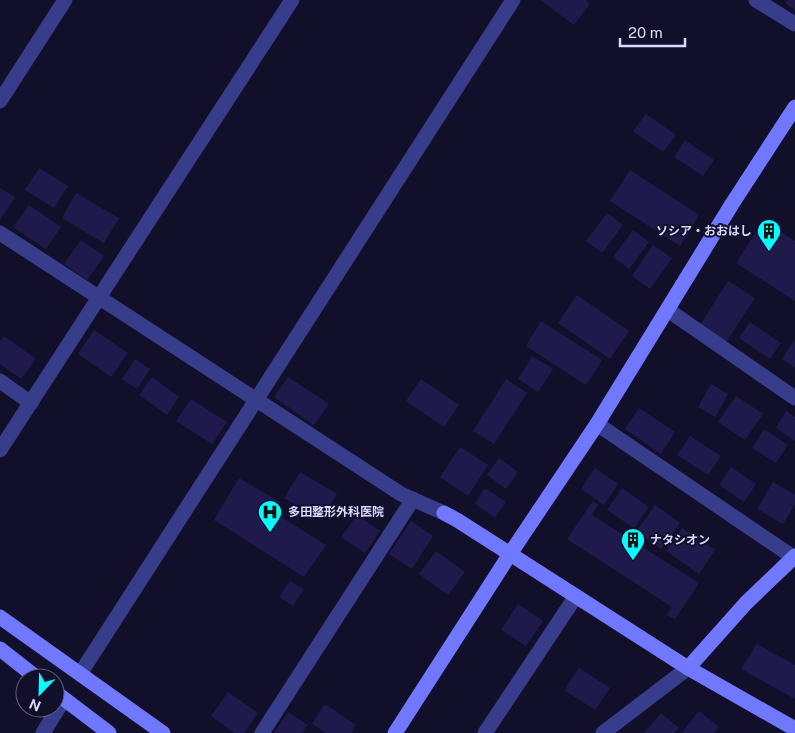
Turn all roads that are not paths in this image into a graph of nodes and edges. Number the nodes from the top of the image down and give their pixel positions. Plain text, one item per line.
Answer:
1 (65, 0) edge
2 (292, 0) edge
3 (513, 0) edge
4 (756, 0) edge
5 (795, 24) edge
6 (0, 101) edge
7 (795, 107) edge
8 (0, 233) edge
9 (100, 298) junction
10 (668, 310) junction
11 (0, 381) edge
12 (795, 398) edge
13 (257, 400) junction
14 (32, 403) junction
15 (597, 424) junction
16 (0, 450) edge
17 (413, 499) junction
18 (510, 554) junction
19 (794, 557) edge
20 (576, 596) junction
21 (0, 617) edge
22 (0, 649) edge
23 (24, 668) edge
24 (688, 668) junction
25 (80, 674) junction
26 (65, 700) edge
27 (50, 718) edge
28 (795, 729) edge
29 (43, 733) edge
30 (109, 733) edge
31 (163, 733) edge
32 (262, 733) edge
33 (395, 733) edge
34 (485, 733) edge
35 (604, 733) edge

1 - 6 street
2 - 9 street
3 - 13 street
4 - 5 street
7 - 10 street
8 - 9 street
9 - 13 street
9 - 14 street
10 - 12 street
10 - 15 street
11 - 14 street
13 - 17 street
13 - 25 street
14 - 16 street
15 - 18 street
15 - 19 street
17 - 18 street
17 - 32 street
18 - 20 street
18 - 33 street
19 - 24 street
20 - 24 street
20 - 34 street
21 - 25 street
22 - 23 street
24 - 28 street
24 - 35 street
25 - 31 street
26 - 30 street
27 - 29 street

